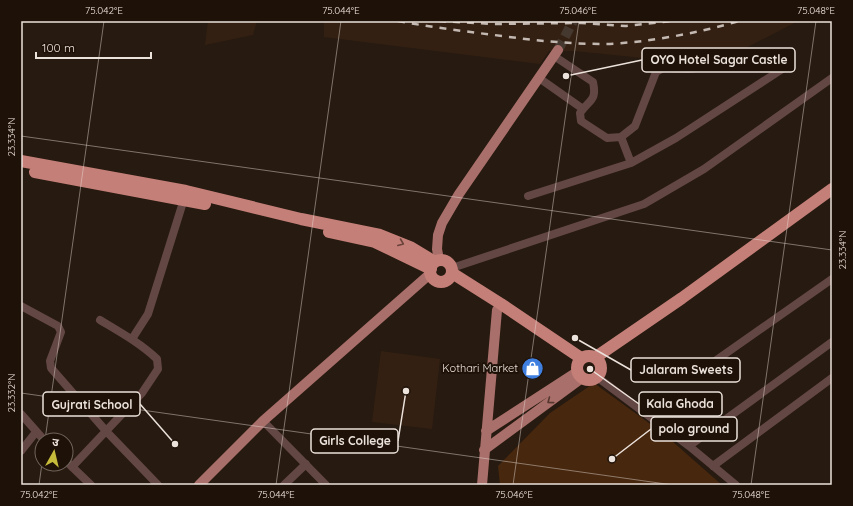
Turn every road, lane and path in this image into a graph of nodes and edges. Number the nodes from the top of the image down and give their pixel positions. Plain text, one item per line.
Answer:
1 (556, 53) joint
2 (539, 78) junction
3 (832, 78) edge
4 (583, 109) junction
5 (621, 137) junction
6 (21, 161) edge
7 (630, 163) junction
8 (21, 170) edge
9 (832, 189) edge
10 (528, 196) dead end
11 (832, 196) edge
12 (184, 199) junction
13 (434, 266) junction
14 (450, 274) junction
15 (832, 279) edge
16 (21, 306) edge
17 (497, 310) junction
18 (100, 320) dead end
19 (132, 339) junction
20 (832, 342) edge
21 (598, 360) junction
22 (579, 368) junction
23 (698, 373) dead end
24 (597, 377) junction
25 (832, 378) edge
26 (21, 414) edge
27 (263, 421) junction
28 (106, 431) junction
29 (486, 431) junction
30 (36, 432) edge
31 (34, 435) edge
32 (689, 446) junction
33 (484, 450) junction
34 (21, 452) edge
35 (74, 460) edge
36 (306, 464) junction
37 (713, 466) junction
38 (74, 469) edge
39 (91, 485) edge
40 (158, 485) edge
41 (199, 485) edge
42 (284, 485) edge
43 (326, 485) edge
44 (482, 485) edge
45 (736, 485) edge

1 - 2 main road
1 - 4 street
2 - 4 street
2 - 13 main road
3 - 14 street
4 - 5 street
5 - 7 street
5 - 7 street
6 -> 13 highway
7 - 10 street
8 - 12 highway
9 - 21 highway
11 - 21 highway
12 - 13 highway
12 - 19 street
13 - 14 highway
13 - 14 highway
13 - 27 main road
14 - 17 highway
14 - 22 highway
15 - 23 street
16 - 28 street
17 - 22 highway
17 - 29 main road
18 - 19 street
19 - 28 street
20 - 32 street
21 - 22 highway
21 - 24 highway
22 - 24 highway
22 - 29 main road
22 -> 33 main road
24 - 32 street
25 - 37 street
26 - 30 street
27 - 36 street
27 - 41 main road
28 - 35 street
28 - 40 street
29 - 33 main road
31 - 34 street
32 - 37 street
33 - 44 main road
36 - 42 street
36 - 43 street
37 - 45 street
38 - 39 street

